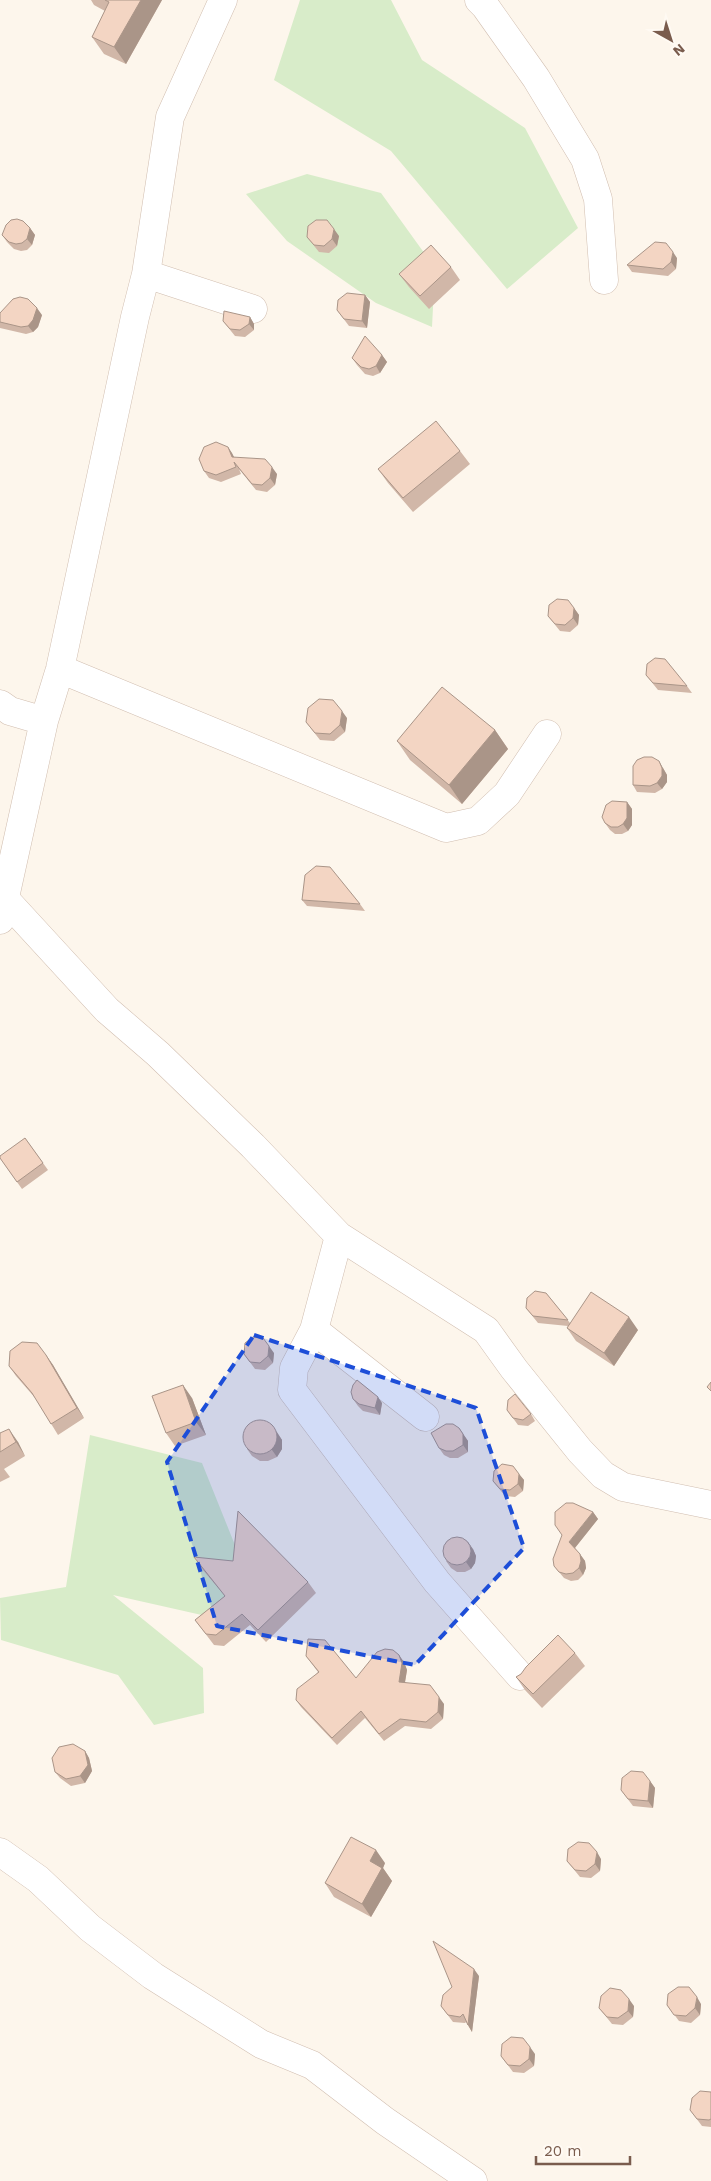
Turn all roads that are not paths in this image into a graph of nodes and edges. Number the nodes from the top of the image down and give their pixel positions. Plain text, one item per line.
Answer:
1 (223, 0) edge
2 (478, 0) edge
3 (146, 274) junction
4 (604, 280) dead end
5 (253, 309) dead end
6 (60, 669) junction
7 (0, 704) edge
8 (44, 721) junction
9 (547, 734) dead end
10 (3, 910) edge
11 (339, 1236) junction
12 (314, 1330) junction
13 (425, 1417) dead end
14 (711, 1505) edge
15 (520, 1676) edge
16 (0, 1852) edge
17 (472, 2181) edge

1 - 3 street
2 - 4 street
3 - 5 street
3 - 6 street
6 - 8 street
6 - 9 street
7 - 8 street
8 - 10 street
10 - 11 street
11 - 12 street
11 - 14 street
12 - 13 street
12 - 15 street
16 - 17 street

